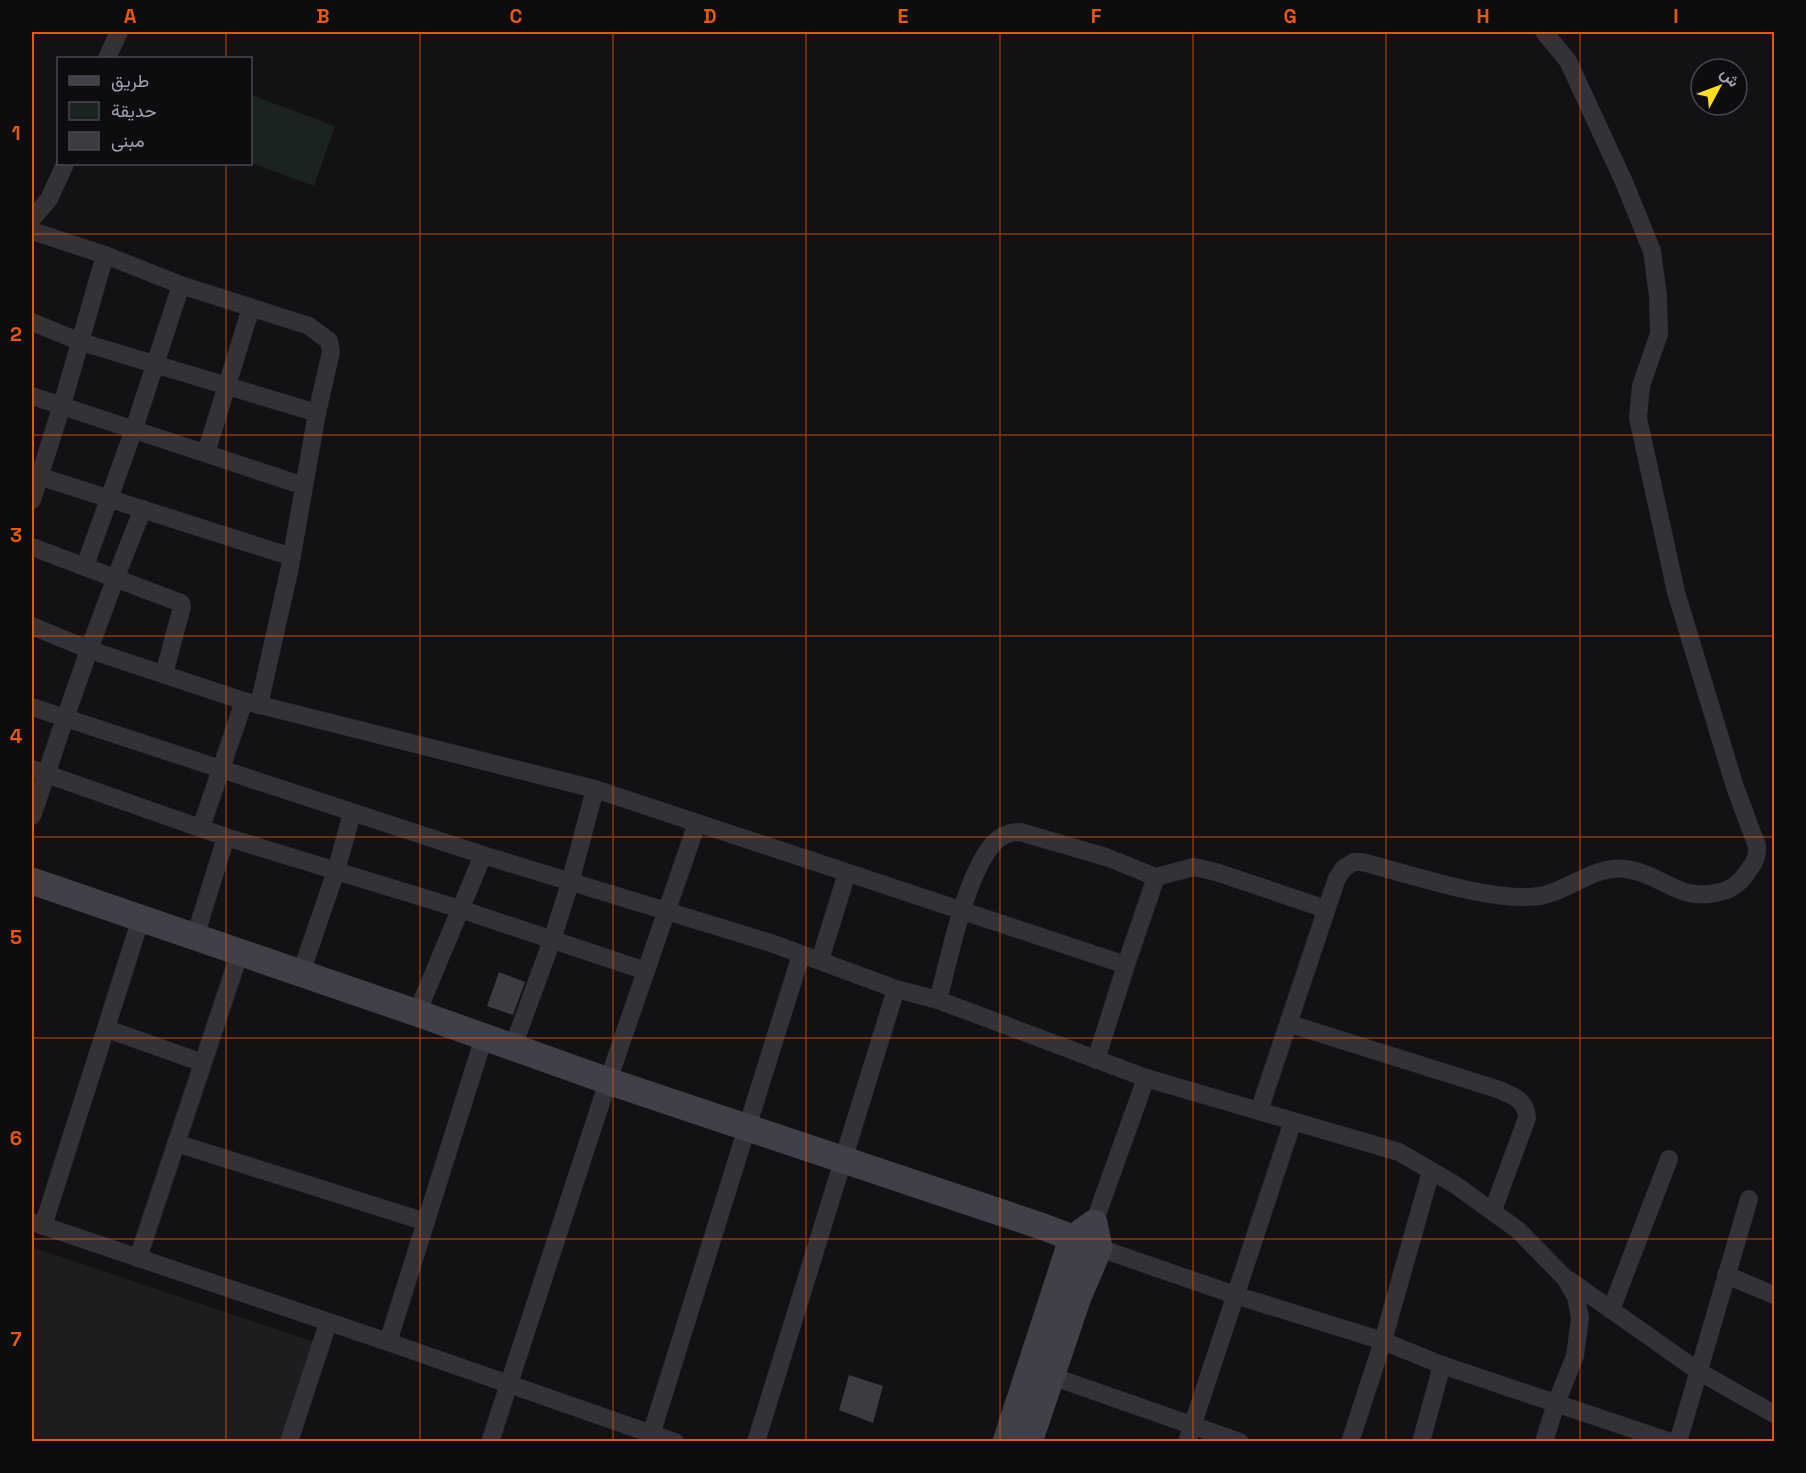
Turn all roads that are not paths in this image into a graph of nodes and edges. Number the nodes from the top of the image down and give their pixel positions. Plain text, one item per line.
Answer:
1 (119, 32) edge
2 (1544, 32) edge
3 (107, 57) edge
4 (64, 165) edge
5 (32, 219) edge
6 (32, 231) edge
7 (105, 255) junction
8 (181, 285) junction
9 (251, 308) junction
10 (32, 322) edge
11 (81, 342) junction
12 (155, 365) junction
13 (226, 386) junction
14 (32, 396) edge
15 (62, 405) junction
16 (317, 413) junction
17 (134, 429) junction
18 (206, 453) junction
19 (35, 475) edge
20 (304, 486) junction
21 (109, 498) junction
22 (32, 500) edge
23 (143, 509) junction
24 (32, 547) edge
25 (292, 557) junction
26 (85, 566) junction
27 (115, 578) junction
28 (32, 626) edge
29 (90, 651) junction
30 (164, 674) junction
31 (252, 703) junction
32 (32, 707) edge
33 (65, 717) junction
34 (40, 771) edge
35 (221, 771) junction
36 (595, 789) junction
37 (352, 813) junction
38 (32, 816) edge
39 (697, 823) junction
40 (201, 828) junction
41 (226, 837) junction
42 (483, 855) junction
43 (336, 871) junction
44 (847, 873) junction
45 (1156, 877) junction
46 (32, 881) edge
47 (570, 883) junction
48 (460, 909) junction
49 (1326, 909) junction
50 (962, 911) junction
51 (667, 913) junction
52 (141, 918) junction
53 (195, 937) junction
54 (552, 940) junction
55 (240, 952) junction
56 (801, 955) junction
57 (820, 960) junction
58 (1126, 965) junction
59 (645, 971) junction
60 (301, 973) junction
61 (896, 989) junction
62 (938, 1000) junction
63 (417, 1013) junction
64 (1290, 1023) junction
65 (107, 1029) junction
66 (484, 1037) junction
67 (513, 1047) junction
68 (1096, 1060) junction
69 (203, 1063) junction
70 (1146, 1078) junction
71 (608, 1081) junction
72 (1259, 1111) junction
73 (1293, 1121) junction
74 (746, 1126) junction
75 (176, 1143) junction
76 (1669, 1159) dead end
77 (844, 1161) junction
78 (1431, 1171) junction
79 (1749, 1199) dead end
80 (1493, 1210) junction
81 (426, 1222) junction
82 (37, 1224) edge
83 (1096, 1236) junction
84 (1072, 1239) junction
85 (138, 1258) junction
86 (1726, 1275) junction
87 (1565, 1278) junction
88 (1235, 1295) junction
89 (1774, 1295) edge
90 (1611, 1310) junction
91 (328, 1323) junction
92 (1383, 1341) junction
93 (388, 1342) junction
94 (1442, 1365) junction
95 (1698, 1371) junction
96 (1051, 1376) junction
97 (510, 1384) junction
98 (1556, 1403) junction
99 (1774, 1414) edge
100 (1190, 1433) edge
101 (651, 1435) junction
102 (289, 1442) edge
103 (490, 1442) edge
104 (675, 1442) edge
105 (756, 1442) edge
106 (1006, 1442) edge
107 (1029, 1442) edge
108 (1240, 1442) edge
109 (1350, 1442) edge
110 (1421, 1442) edge
111 (1544, 1442) edge
112 (1671, 1442) edge
113 (1678, 1442) edge

1 - 3 street
2 - 49 street
4 - 5 street
6 - 7 street
7 - 8 street
7 - 11 street
8 - 9 street
8 - 12 street
9 - 13 street
9 - 16 street
10 - 11 street
11 - 12 street
11 - 15 street
12 - 13 street
12 - 17 street
13 - 16 street
13 - 18 street
14 - 15 street
15 - 17 street
15 - 19 street
16 - 20 street
17 - 18 street
17 - 21 street
18 - 20 street
19 - 21 street
19 - 22 street
20 - 25 street
21 - 23 street
21 - 26 street
23 - 25 street
23 - 27 street
24 - 26 street
25 - 31 street
26 - 27 street
27 - 29 street
27 - 30 street
28 - 29 street
29 - 30 street
29 - 33 street
30 - 31 street
31 - 35 street
31 - 36 street
32 - 33 street
33 - 34 street
33 - 35 street
34 - 38 street
34 - 40 street
35 - 37 street
35 - 40 street
36 - 39 street
36 - 47 street
37 - 42 street
37 - 43 street
39 - 44 street
39 - 51 street
40 - 41 street
41 - 43 street
41 - 53 street
42 - 47 street
42 - 48 street
43 - 48 street
43 - 60 street
44 - 50 street
44 - 57 street
45 - 49 street
45 - 50 street
45 - 58 street
46 - 52 street
47 - 51 street
47 - 54 street
48 - 54 street
48 - 63 street
49 - 64 street
50 - 58 street
50 - 62 street
51 - 56 street
51 - 59 street
52 - 53 street
52 - 65 street
53 - 55 street
54 - 59 street
54 - 67 street
55 - 60 street
55 - 69 street
56 - 57 street
56 - 74 street
57 - 61 street
58 - 68 street
59 - 71 street
60 - 63 street
61 - 62 street
61 - 77 street
62 - 68 street
63 - 66 street
64 - 72 street
64 - 80 street
65 - 69 street
65 - 82 street
66 - 67 street
66 - 81 street
67 - 71 street
68 - 70 street
69 - 75 street
70 - 72 street
70 - 83 street
71 - 74 street
71 - 97 street
72 - 73 street
73 - 78 street
73 - 88 street
74 - 77 street
74 - 101 street
75 - 81 street
75 - 85 street
76 - 90 street
77 - 84 street
77 - 105 street
78 - 80 street
78 - 92 street
79 - 86 street
80 - 87 street
81 - 93 street
82 - 85 street
83 - 84 street
83 - 88 street
83 - 96 street
84 - 106 street
85 - 91 street
86 - 89 street
86 - 95 street
87 - 90 street
87 - 98 street
88 - 92 street
88 - 100 street
90 - 95 street
91 - 93 street
91 - 102 street
92 - 94 street
92 - 109 street
93 - 97 street
94 - 98 street
94 - 110 street
95 - 99 street
95 - 113 street
96 - 100 street
96 - 107 street
97 - 101 street
97 - 103 street
98 - 111 street
98 - 112 street
100 - 108 street
101 - 104 street

